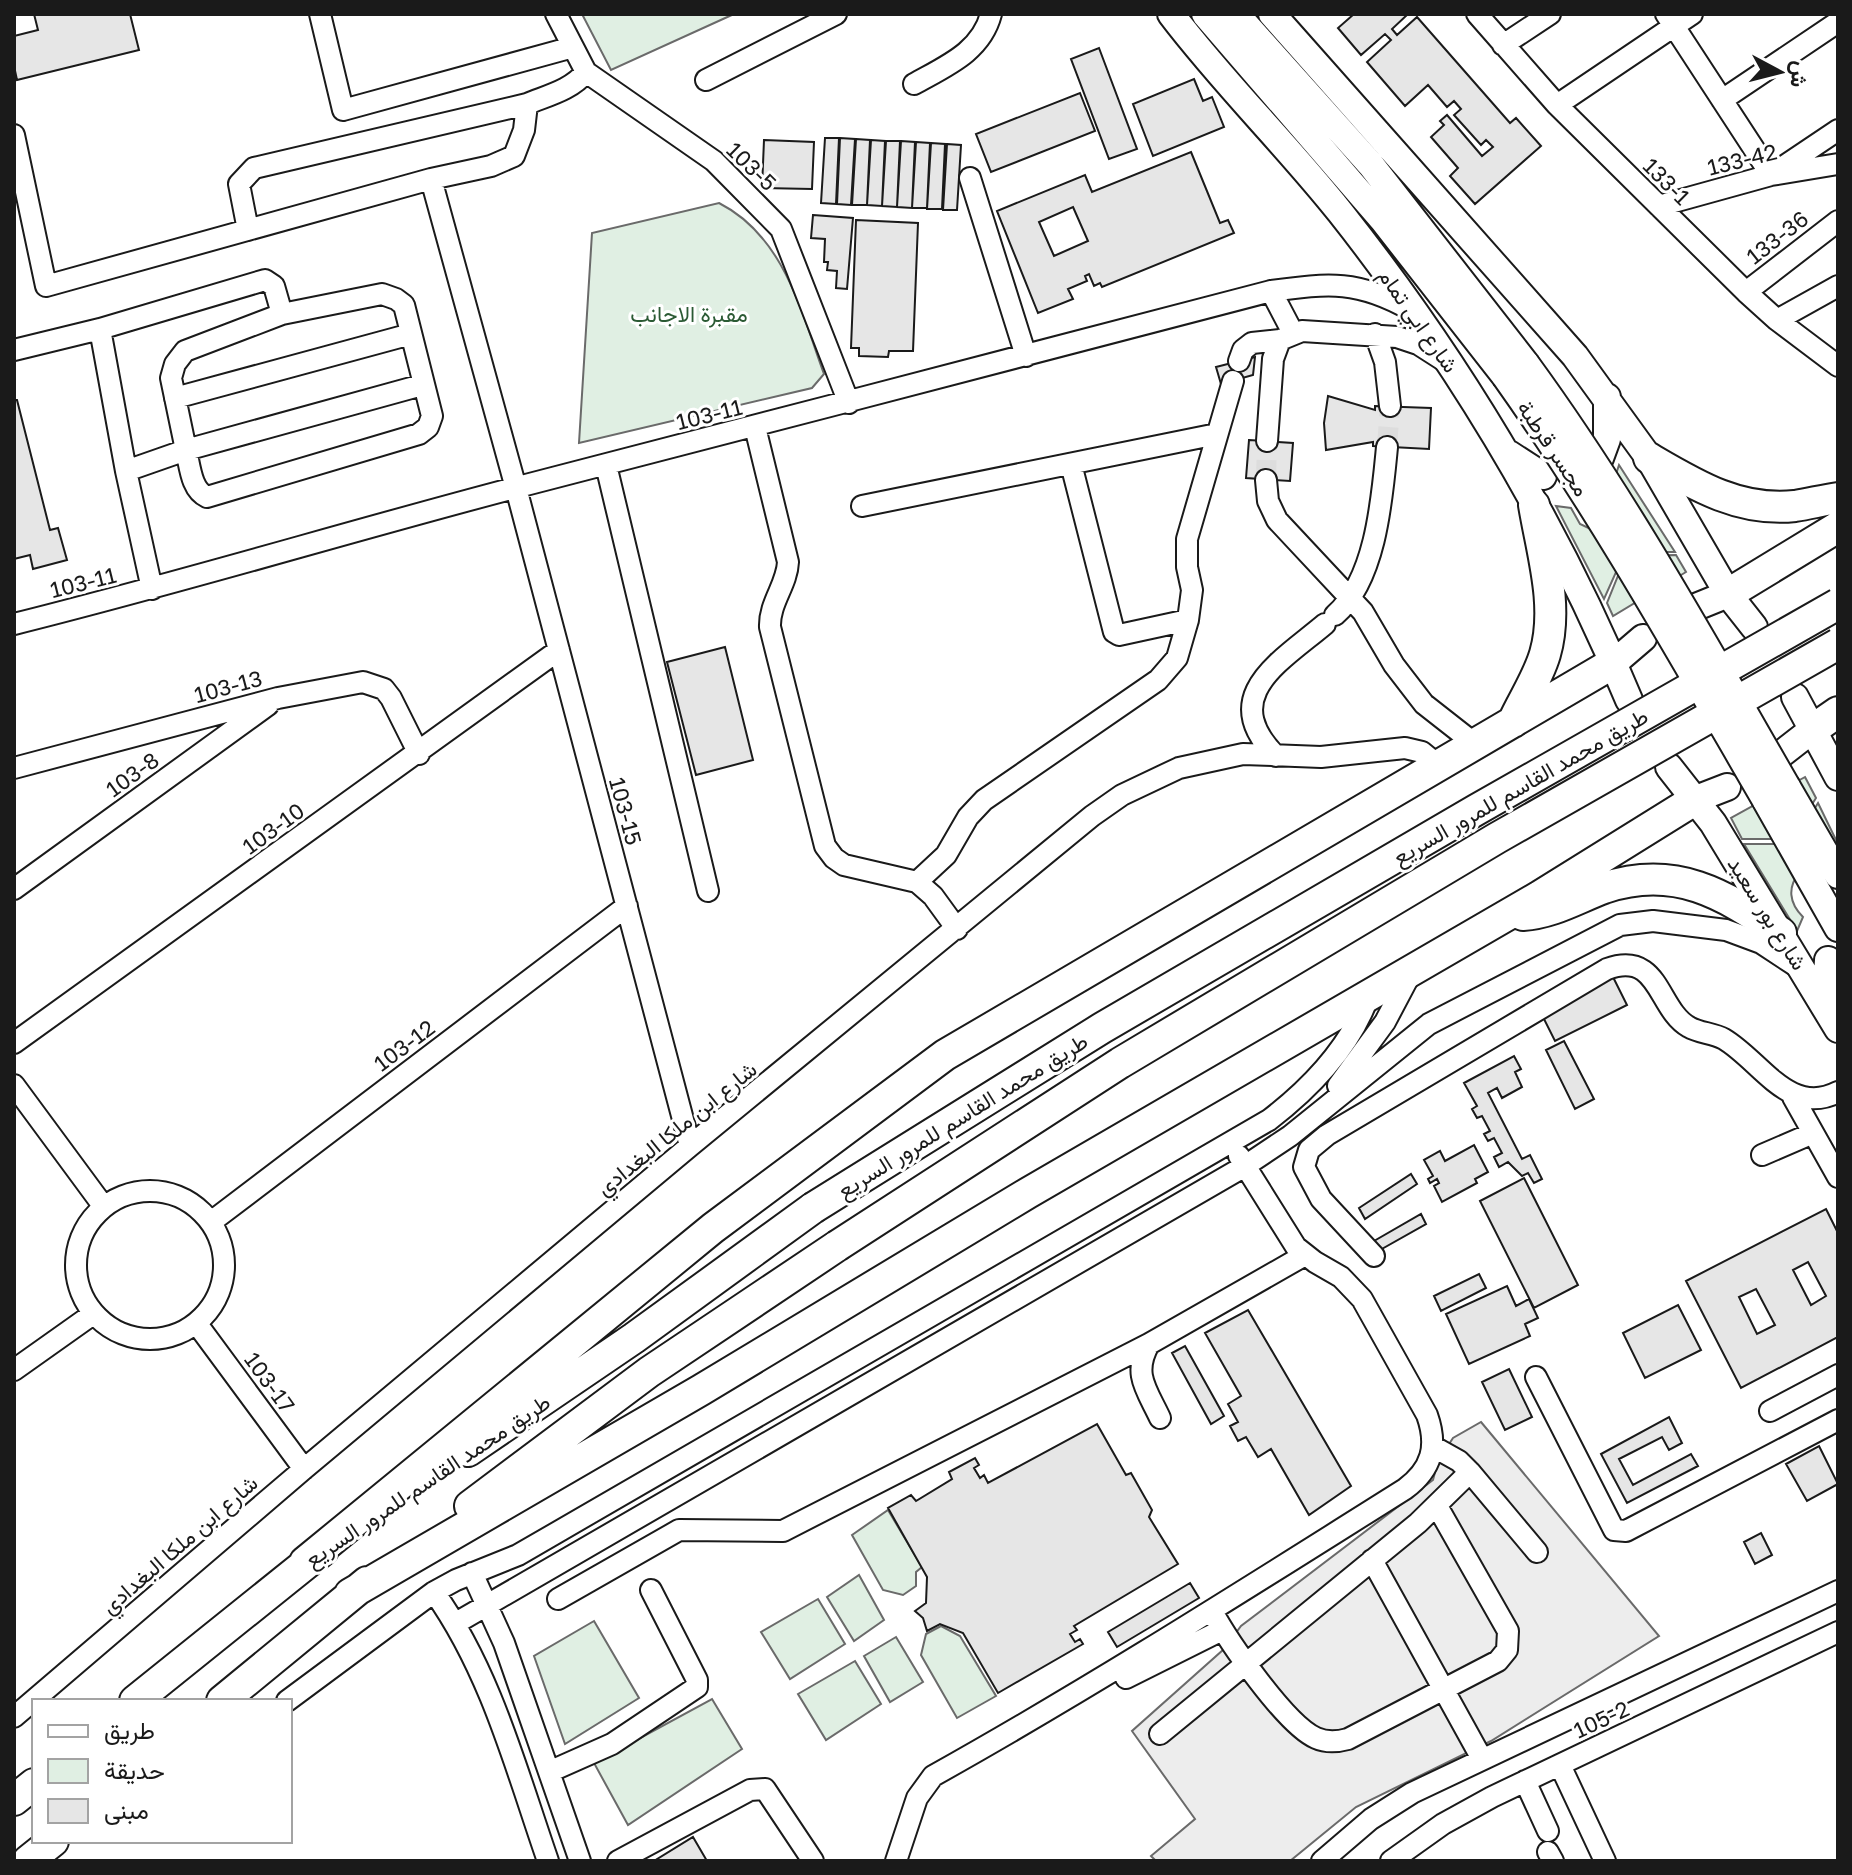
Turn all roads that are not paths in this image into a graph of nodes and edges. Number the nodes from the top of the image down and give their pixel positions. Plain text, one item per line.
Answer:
1 (320, 14) edge
2 (556, 14) edge
3 (836, 14) edge
4 (991, 14) edge
5 (1171, 14) edge
6 (1205, 14) edge
7 (1236, 14) edge
8 (1272, 14) edge
9 (1477, 14) edge
10 (1550, 14) edge
11 (1692, 14) edge
12 (1670, 20) edge
13 (1838, 22) edge
14 (1503, 45) junction
15 (573, 47) junction
16 (586, 72) junction
17 (706, 80) dead end
18 (914, 84) dead end
19 (1722, 100) junction
20 (527, 104) junction
21 (1557, 105) junction
22 (1838, 130) edge
23 (14, 135) edge
24 (1838, 164) edge
25 (1771, 175) junction
26 (970, 178) dead end
27 (431, 179) junction
28 (1659, 206) junction
29 (1838, 221) edge
30 (248, 230) junction
31 (1838, 286) edge
32 (1271, 291) junction
33 (1746, 292) junction
34 (1415, 312) junction
35 (282, 314) junction
36 (1777, 320) junction
37 (100, 329) junction
38 (411, 334) junction
39 (1375, 334) junction
40 (1287, 337) junction
41 (14, 350) edge
42 (1026, 356) junction
43 (1450, 364) junction
44 (1838, 366) edge
45 (1515, 370) junction
46 (422, 385) junction
47 (1607, 397) junction
48 (175, 398) junction
49 (849, 403) junction
50 (1390, 406) tunnel mouth
51 (755, 427) junction
52 (1217, 434) junction
53 (1267, 441) tunnel mouth
54 (1387, 447) tunnel mouth
55 (186, 450) junction
56 (1502, 450) junction
57 (1600, 458) dead end
58 (1649, 458) junction
59 (1071, 464) junction
60 (606, 465) junction
61 (126, 471) junction
62 (1543, 476) dead end
63 (1266, 480) tunnel mouth
64 (516, 488) junction
65 (1838, 498) edge
66 (1534, 505) junction
67 (862, 506) dead end
68 (1838, 527) edge
69 (152, 589) junction
70 (1728, 594) junction
71 (1351, 598) junction
72 (1838, 604) edge
73 (1691, 609) dead end
74 (1188, 620) junction
75 (14, 624) edge
76 (1754, 627) dead end
77 (1643, 638) dead end
78 (1838, 644) edge
79 (559, 650) junction
80 (1615, 662) junction
81 (1795, 697) dead end
82 (278, 698) junction
83 (1629, 700) dead end
84 (1838, 712) edge
85 (1513, 722) junction
86 (1812, 730) junction
87 (1475, 744) junction
88 (419, 754) junction
89 (1276, 756) junction
90 (1776, 758) dead end
91 (1439, 766) junction
92 (1669, 767) dead end
93 (14, 768) edge
94 (1838, 777) edge
95 (1727, 787) dead end
96 (1696, 799) junction
97 (1838, 875) edge
98 (917, 882) junction
99 (14, 889) edge
100 (708, 891) dead end
101 (627, 906) junction
102 (1505, 916) junction
103 (1838, 928) edge
104 (957, 929) junction
105 (1781, 933) junction
106 (1817, 966) junction
107 (1413, 969) junction
108 (1369, 995) junction
109 (1831, 1018) edge
110 (14, 1043) edge
111 (14, 1085) edge
112 (1838, 1092) edge
113 (1793, 1097) junction
114 (1313, 1118) junction
115 (1813, 1133) junction
116 (1230, 1143) junction
117 (690, 1146) junction
118 (1762, 1155) dead end
119 (1245, 1166) junction
120 (1838, 1177) edge
121 (104, 1207) junction
122 (211, 1222) junction
123 (1305, 1255) junction
124 (1374, 1256) dead end
125 (93, 1314) junction
126 (197, 1324) junction
127 (1149, 1344) junction
128 (14, 1370) edge
129 (1838, 1375) edge
130 (1536, 1377) dead end
131 (1770, 1411) dead end
132 (1160, 1418) dead end
133 (1838, 1420) edge
134 (1434, 1447) junction
135 (304, 1469) junction
136 (1470, 1472) junction
137 (1437, 1506) junction
138 (1537, 1552) dead end
139 (1372, 1560) junction
140 (305, 1562) junction
141 (472, 1573) junction
142 (651, 1590) dead end
143 (1838, 1591) edge
144 (434, 1592) junction
145 (350, 1594) junction
146 (558, 1599) dead end
147 (488, 1604) junction
148 (1212, 1611) junction
149 (456, 1623) junction
150 (1222, 1630) junction
151 (1838, 1632) edge
152 (504, 1643) junction
153 (474, 1658) junction
154 (1246, 1663) junction
155 (1443, 1689) junction
156 (1082, 1691) junction
157 (35, 1699) edge
158 (137, 1699) edge
159 (224, 1699) edge
160 (290, 1699) edge
161 (32, 1702) edge
162 (14, 1717) edge
163 (1160, 1734) dead end
164 (1482, 1759) junction
165 (1560, 1765) junction
166 (549, 1772) junction
167 (1525, 1781) junction
168 (32, 1786) edge
169 (14, 1800) edge
170 (1548, 1831) dead end
171 (50, 1843) edge
172 (28, 1861) edge
173 (548, 1861) edge
174 (580, 1861) edge
175 (618, 1861) edge
176 (813, 1861) edge
177 (896, 1861) edge
178 (1322, 1861) edge
179 (1391, 1861) edge
180 (1605, 1861) edge

1 - 15 street
2 - 15 street, 103-5
3 - 17 street
4 - 18 street
5 - 34 main road, شارع ابي تمام
6 - 45 main road, مجسر قرطبة
7 - 45 main road, مجسر قرطبة
8 - 47 main road
9 - 14 street, 133-1
10 - 14 street
11 - 12 street
12 - 19 street
12 - 21 street
13 - 19 street
14 - 21 street, 133-1
15 - 16 street, 103-5
16 - 20 street
16 - 49 street, 103-5
19 - 25 street
20 - 27 street
20 - 30 street
21 - 28 street, 133-1
22 - 25 street
23 - 30 street
24 - 25 street, 133-42
25 - 28 street, 133-42
26 - 42 street
27 - 30 street
27 - 64 street, 103-15
28 - 33 street, 133-1
29 - 33 street, 133-36
31 - 36 street
32 - 34 street, 103-11
32 - 40 street
32 - 42 street, 103-11
33 - 36 street, 133-1
34 - 43 main road, شارع ابي تمام
35 - 37 street
35 - 38 street
35 - 48 street
36 - 44 street, 133-1
37 - 41 street
37 - 61 street
38 - 46 street
38 - 48 street
39 - 40 street
39 - 43 street
39 - 50 street
40 - 52 street
40 - 53 street
42 - 49 street, 103-11
43 - 56 main road, شارع ابي تمام
45 - 97 main road, مجسر قرطبة, bridge
45 - 103 main road, مجسر قرطبة, bridge
46 - 55 street
46 - 55 street
47 - 57 main road
47 - 58 main road
48 - 55 street
49 - 51 street, 103-11
51 - 60 street, 103-11
51 - 98 street
52 - 59 street
52 - 74 street
54 - 71 street
55 - 61 street
56 - 62 main road
56 - 66 main road, شارع ابي تمام
58 - 65 highway
58 - 70 main road
59 - 67 street
59 - 74 street
60 - 64 street, 103-11
60 - 100 street
61 - 69 street
63 - 71 street
64 - 69 street, 103-11
64 - 79 street, 103-15
66 - 80 main road, شارع ابي تمام
66 - 85 highway
68 - 70 highway
69 - 75 street, 103-11
70 - 73 main road
70 - 76 main road
71 - 87 street
71 - 89 street
72 - 140 highway, طريق محمد القاسم للمرور السريع, bridge
74 - 98 street
77 - 80 main road
78 - 145 highway, طريق محمد القاسم للمرور السريع, bridge
79 - 88 street, 103-10
79 - 101 street, 103-15
80 - 83 main road, شارع ابي تمام
80 - 85 highway
81 - 86 main road
82 - 88 street, 103-13
82 - 93 street, 103-13
82 - 99 street, 103-8
84 - 86 highway
85 - 87 highway
86 - 90 main road
86 - 94 main road
87 - 91 highway
88 - 110 street, 103-10
89 - 91 street, شارع ابن ملكا البغدادي
89 - 104 street, شارع ابن ملكا البغدادي
91 - 140 highway
92 - 96 main road, شارع بور سعيد
95 - 96 main road
96 - 102 highway
96 - 105 main road, شارع بور سعيد
98 - 104 street
101 - 117 street, 103-15
101 - 122 street, 103-12
102 - 105 highway
102 - 107 highway
104 - 117 street, شارع ابن ملكا البغدادي
105 - 106 main road, شارع بور سعيد
106 - 109 main road
106 - 114 street
107 - 108 highway
107 - 114 street
108 - 116 street
108 - 145 highway
111 - 121 street
112 - 113 street
113 - 115 street
113 - 124 street
114 - 119 street
115 - 118 street
115 - 120 street
116 - 119 street
116 - 141 street
117 - 135 street, شارع ابن ملكا البغدادي
119 - 123 street
119 - 147 street
121 - 122 street
121 - 125 street
122 - 126 street
123 - 127 street
123 - 134 street
125 - 126 street
125 - 128 street
126 - 135 street, 103-17
127 - 132 street
127 - 146 street
129 - 131 street
130 - 133 street
134 - 136 street
134 - 148 street
135 - 157 street, شارع ابن ملكا البغدادي
136 - 137 street
136 - 138 street
137 - 139 street
137 - 155 street
139 - 154 street
139 - 155 street
140 - 158 highway, طريق محمد القاسم للمرور السريع
141 - 144 street
141 - 147 street
142 - 166 street
143 - 164 street
144 - 149 street
144 - 160 street
145 - 159 highway, طريق محمد القاسم للمرور السريع
147 - 149 street
147 - 152 street
148 - 150 street
148 - 156 street
149 - 153 street
150 - 154 street
150 - 156 street
151 - 165 street, 105-2
152 - 153 street
152 - 166 street
153 - 173 street
154 - 155 street
154 - 163 street
155 - 164 street
156 - 177 street
161 - 162 street, شارع ابن ملكا البغدادي
164 - 178 street
165 - 167 street, 105-2
165 - 180 street
166 - 174 street
167 - 170 street
167 - 179 street, 105-2
168 - 169 highway
171 - 172 highway
175 - 176 street

